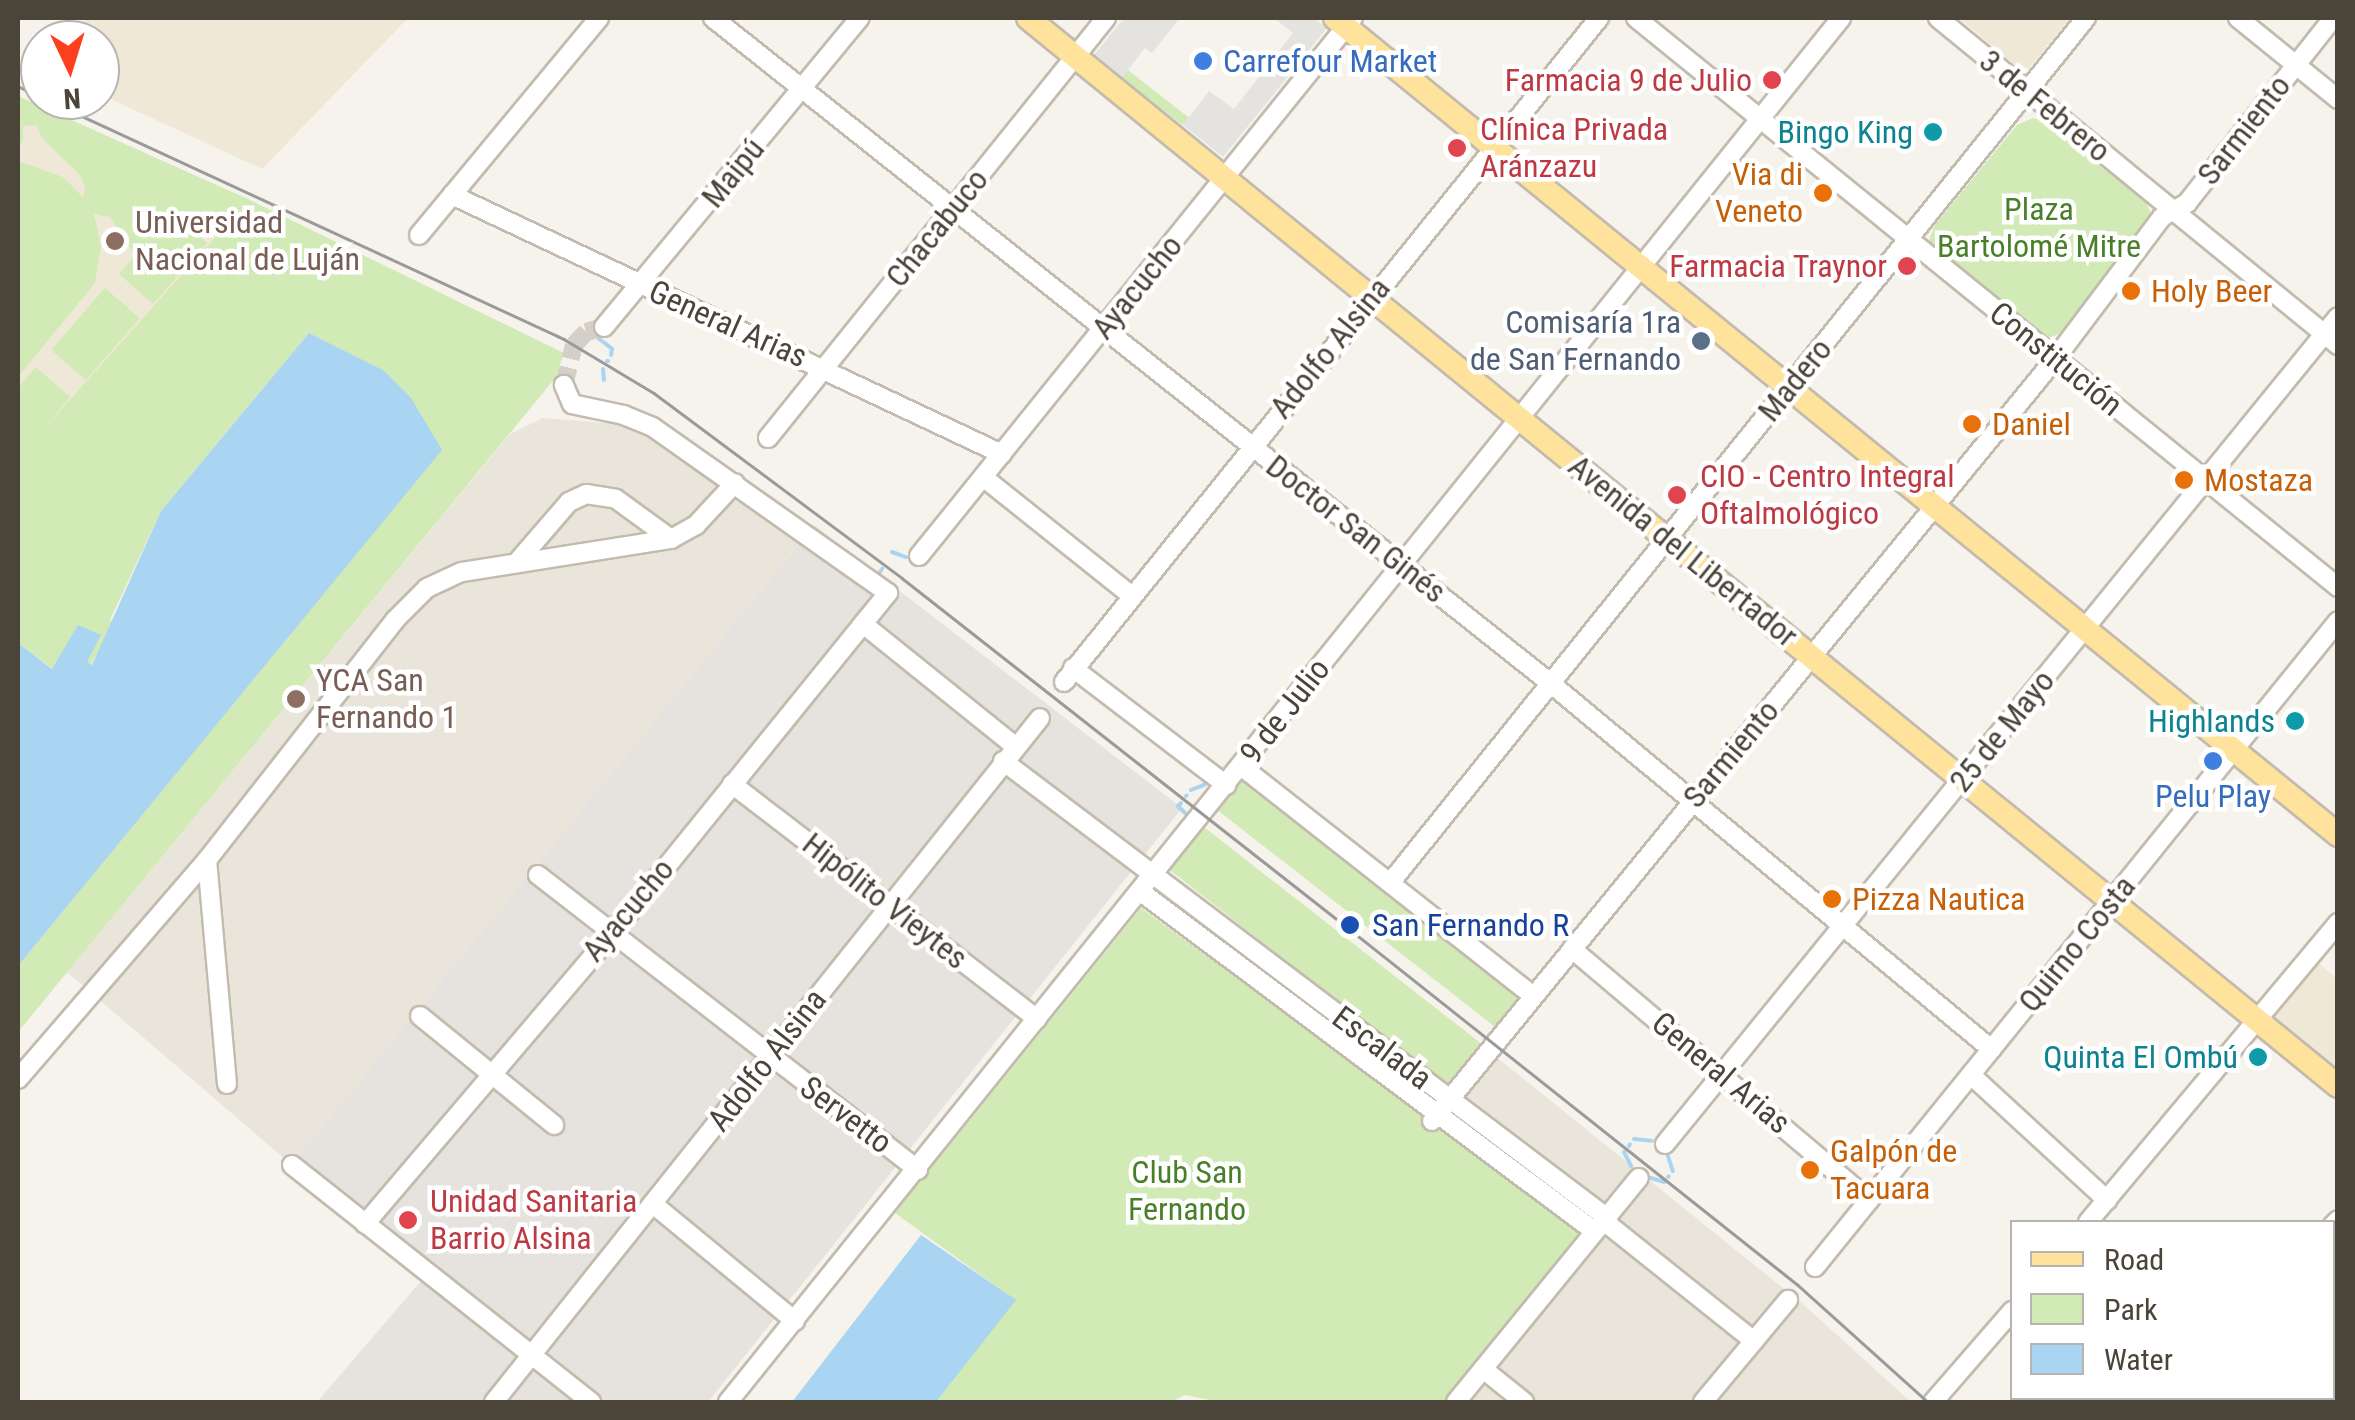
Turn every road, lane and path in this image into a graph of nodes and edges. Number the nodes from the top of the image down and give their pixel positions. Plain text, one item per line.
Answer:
1 (599, 18) edge
2 (713, 18) edge
3 (860, 18) edge
4 (1028, 18) edge
5 (1106, 18) edge
6 (1599, 18) edge
7 (1636, 18) edge
8 (1841, 18) edge
9 (1938, 18) edge
10 (2086, 18) edge
11 (2238, 18) edge
12 (2334, 18) edge
13 (1345, 21) edge
14 (1075, 56) junction
15 (2296, 65) junction
16 (802, 88) junction
17 (2026, 92) junction
18 (2338, 99) edge
19 (1759, 116) junction
20 (1495, 145) junction
21 (1226, 176) junction
22 (452, 195) junction
23 (956, 206) junction
24 (2175, 210) junction
25 (420, 235) dead end
26 (1908, 240) junction
27 (1641, 265) junction
28 (641, 284) junction
29 (1371, 296) junction
30 (2338, 317) edge
31 (604, 327) tunnel mouth
32 (1104, 329) junction
33 (2331, 339) edge
34 (2055, 359) junction
35 (824, 368) junction
36 (564, 385) dead end
37 (1789, 388) junction
38 (1520, 417) junction
39 (768, 438) dead end
40 (1250, 446) junction
41 (1002, 454) junction
42 (983, 477) junction
43 (2205, 480) junction
44 (735, 483) junction
45 (1932, 508) junction
46 (1667, 538) junction
47 (671, 539) junction
48 (920, 556) dead end
49 (519, 560) junction
50 (1401, 564) junction
51 (2338, 586) edge
52 (1131, 595) junction
53 (2338, 621) edge
54 (863, 624) junction
55 (2084, 632) junction
56 (1812, 657) junction
57 (1549, 682) junction
58 (1040, 718) dead end
59 (1015, 746) junction
60 (2232, 751) junction
61 (1003, 762) junction
62 (1241, 766) junction
63 (1962, 780) junction
64 (732, 784) junction
65 (1226, 785) junction
66 (1694, 799) junction
67 (2338, 835) edge
68 (207, 860) junction
69 (1153, 873) junction
70 (538, 874) dead end
71 (1390, 883) junction
72 (1141, 892) junction
73 (2114, 899) junction
74 (890, 904) junction
75 (2338, 923) edge
76 (1844, 926) junction
77 (610, 933) junction
78 (1572, 949) junction
79 (1534, 996) junction
80 (420, 1016) dead end
81 (2258, 1018) junction
82 (1037, 1019) junction
83 (1991, 1050) junction
84 (771, 1057) junction
85 (1723, 1073) junction
86 (490, 1074) junction
87 (1970, 1075) junction
88 (18, 1079) edge
89 (227, 1084) dead end
90 (2338, 1086) edge
91 (1439, 1111) junction
92 (554, 1126) dead end
93 (1665, 1144) dead end
94 (292, 1165) dead end
95 (918, 1170) junction
96 (1639, 1178) dead end
97 (1868, 1200) junction
98 (2108, 1200) junction
99 (653, 1204) junction
100 (2090, 1220) edge
101 (365, 1224) junction
102 (1600, 1224) junction
103 (1815, 1267) dead end
104 (1788, 1300) dead end
105 (2010, 1312) edge
106 (795, 1322) junction
107 (1754, 1340) junction
108 (532, 1355) junction
109 (1483, 1369) junction
110 (494, 1402) edge
111 (592, 1402) edge
112 (728, 1402) edge
113 (1456, 1402) edge
114 (1524, 1402) edge
115 (1703, 1402) edge
116 (1934, 1402) edge

1 - 22 street
2 - 16 street, Doctor San Ginés
3 - 16 street, Maipú
4 - 14 main road, Avenida del Libertador
5 - 14 street, Chacabuco
6 - 20 street, Adolfo Alsina
7 - 19 street, Constitución
8 - 19 street, 9 de Julio
9 - 17 street, 3 de Febrero
10 - 17 street, Madero
11 - 15 street
12 - 15 street, Sarmiento
13 - 20 main road
13 - 21 street, Ayacucho
14 - 21 main road, Avenida del Libertador
14 - 23 street, Chacabuco
15 - 18 street
15 - 24 street, Sarmiento
16 - 23 street, Doctor San Ginés
16 - 28 street, Maipú
17 - 24 street, 3 de Febrero
17 - 26 street, Madero
19 - 26 street, Constitución
19 - 27 street, 9 de Julio
20 - 27 main road
20 - 29 street, Adolfo Alsina
21 - 29 main road, Avenida del Libertador
21 - 32 street, Ayacucho
22 - 25 street
22 - 28 street, General Arias
23 - 32 street, Doctor San Ginés
23 - 35 street, Chacabuco
24 - 33 street, 3 de Febrero
24 - 34 street, Sarmiento
26 - 34 street, Constitución
26 - 37 street, Madero
27 - 37 main road
27 - 38 street, 9 de Julio
28 - 31 street, Maipú
28 - 35 street, General Arias
29 - 38 main road, Avenida del Libertador
29 - 40 street, Adolfo Alsina
30 - 33 street, 25 de Mayo
32 - 40 street, Doctor San Ginés
32 - 41 street, Ayacucho
33 - 43 street, 25 de Mayo
34 - 43 street, Constitución
34 - 45 street, Sarmiento
35 - 39 street, Chacabuco
35 - 41 street, General Arias
36 - 44 street
37 - 45 main road
37 - 46 street, Madero
38 - 46 main road, Avenida del Libertador
38 - 50 street, 9 de Julio
40 - 50 street, Doctor San Ginés
40 - 52 street, Adolfo Alsina
41 - 42 street, Ayacucho
42 - 48 street, Ayacucho
42 - 52 street
43 - 51 street, Constitución
43 - 55 street, 25 de Mayo
44 - 47 street
44 - 54 street, Ayacucho
45 - 55 main road
45 - 56 street, Sarmiento
46 - 56 main road, Avenida del Libertador
46 - 57 street, Madero
47 - 49 street
47 - 49 street
49 - 68 street
50 - 57 street, Doctor San Ginés
50 - 62 street, 9 de Julio
52 - 65 street, Adolfo Alsina
53 - 60 street, Quirno Costa
54 - 59 street
54 - 64 street, Ayacucho
55 - 60 main road
55 - 63 street, 25 de Mayo
56 - 63 main road, Avenida del Libertador
56 - 66 street, Sarmiento
57 - 66 street, Doctor San Ginés
57 - 71 street, Madero
58 - 59 street, Adolfo Alsina
59 - 61 street, Adolfo Alsina
60 - 67 main road
60 - 73 street, Quirno Costa
61 - 69 street, Escalada
61 - 74 street, Adolfo Alsina
62 - 65 street, 9 de Julio
62 - 71 street
63 - 73 main road, Avenida del Libertador
63 - 76 street, 25 de Mayo
64 - 74 street, Hipólito Vieytes
64 - 77 street, Ayacucho
65 - 69 street, 9 de Julio
66 - 76 street, Doctor San Ginés
66 - 78 street, Sarmiento
68 - 88 street
68 - 89 street
69 - 72 street, 9 de Julio
69 - 91 street, Escalada
70 - 77 street, Servetto
71 - 79 street
72 - 82 street, 9 de Julio
72 - 91 street, Escalada
73 - 81 main road, Avenida del Libertador
73 - 83 street, Quirno Costa
74 - 82 street, Hipólito Vieytes
74 - 84 street, Adolfo Alsina
75 - 81 street
76 - 83 street, Doctor San Ginés
76 - 85 street, 25 de Mayo
77 - 84 street, Servetto
77 - 86 street, Ayacucho
78 - 79 street, Sarmiento
78 - 85 street, General Arias
79 - 91 street, Sarmiento
80 - 86 street
81 - 90 main road, Avenida del Libertador
81 - 98 street
82 - 95 street, 9 de Julio
83 - 87 street, Quirno Costa
84 - 95 street, Servetto
84 - 99 street, Adolfo Alsina
85 - 93 street, 25 de Mayo
85 - 97 street, General Arias
86 - 92 street
86 - 101 street, Ayacucho
87 - 97 street, Quirno Costa
87 - 98 street
91 - 102 street, Escalada
94 - 101 street
95 - 106 street, 9 de Julio
96 - 102 street
97 - 103 street, Quirno Costa
98 - 100 street
99 - 106 street
99 - 108 street, Adolfo Alsina
101 - 108 street
102 - 107 street, Escalada
102 - 109 street
104 - 107 street
105 - 116 street
106 - 112 street, 9 de Julio
107 - 115 street
108 - 110 street, Adolfo Alsina
108 - 111 street
109 - 113 street
109 - 114 street

